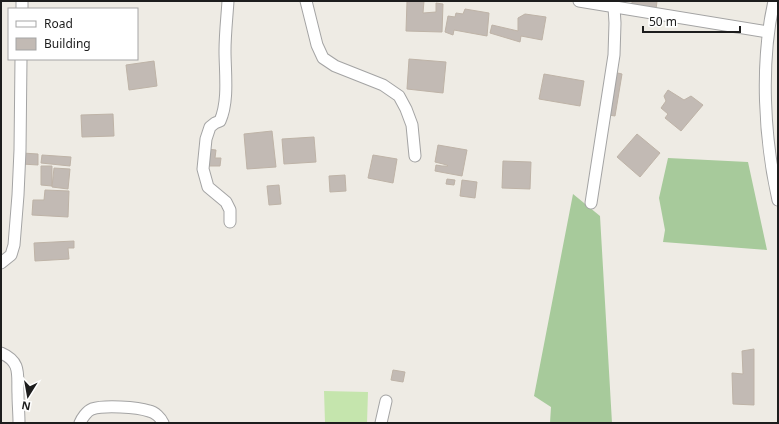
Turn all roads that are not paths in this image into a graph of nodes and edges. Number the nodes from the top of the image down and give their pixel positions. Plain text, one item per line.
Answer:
1 (228, 1) edge
2 (306, 1) edge
3 (579, 1) edge
4 (774, 1) edge
5 (614, 7) junction
6 (768, 32) junction
7 (21, 60) edge
8 (415, 156) dead end
9 (778, 200) edge
10 (591, 202) dead end
11 (230, 222) dead end
12 (1, 263) edge
13 (1, 353) edge
14 (386, 401) dead end
15 (19, 423) edge
16 (80, 423) edge
17 (163, 423) edge
18 (381, 423) edge

1 - 11 street
2 - 8 street
3 - 5 street
4 - 6 street
5 - 6 street
5 - 10 street
6 - 9 street
7 - 12 street
13 - 15 street
14 - 18 street
16 - 17 street

